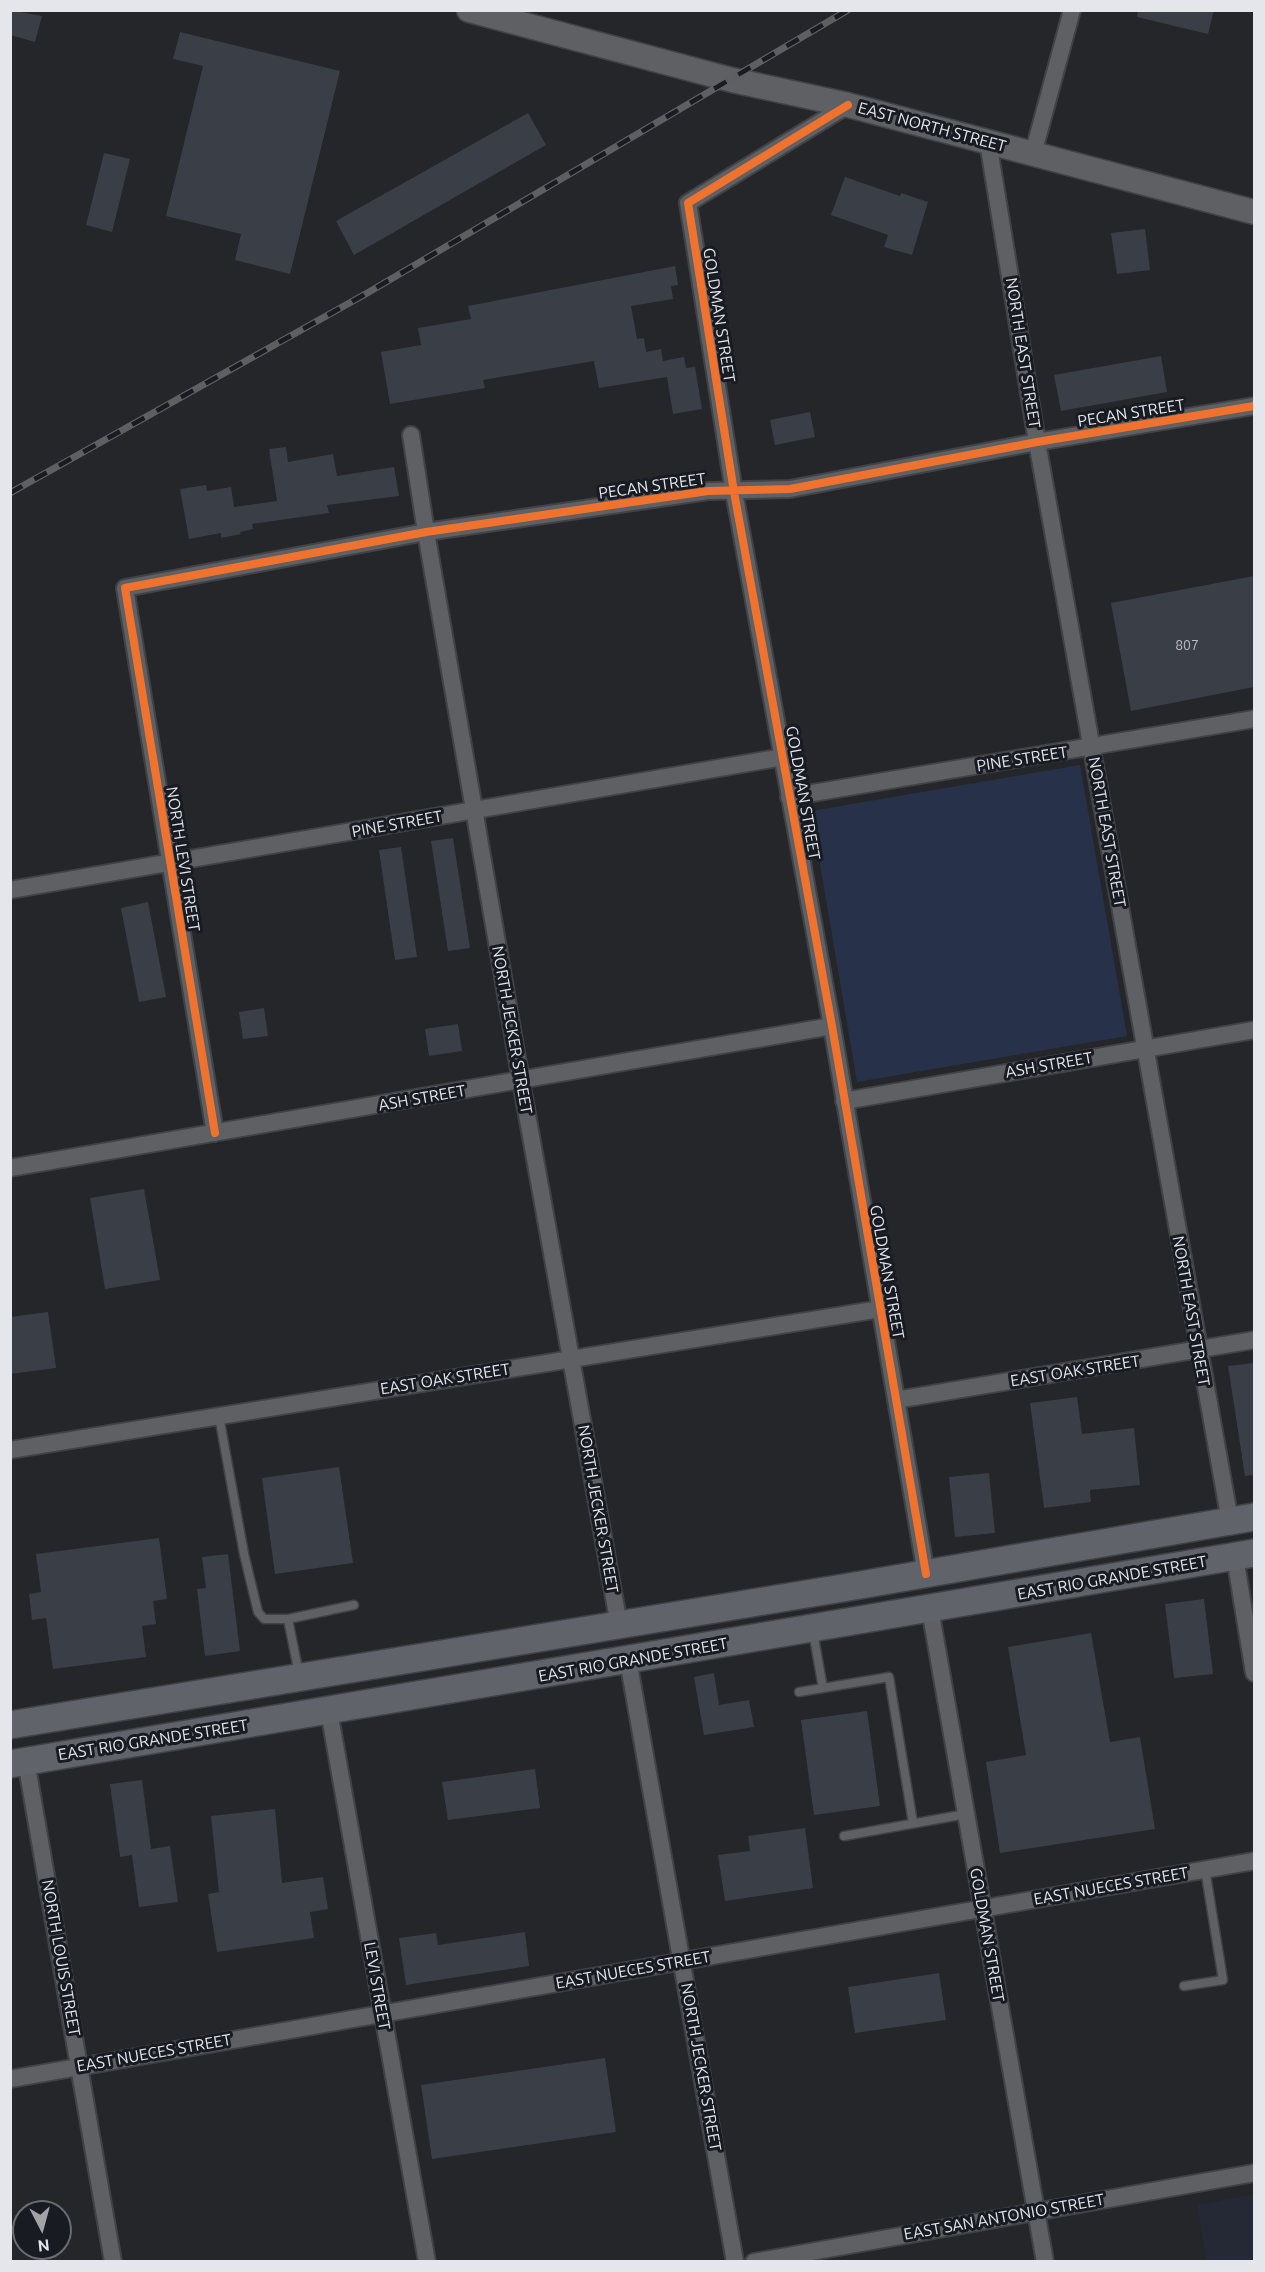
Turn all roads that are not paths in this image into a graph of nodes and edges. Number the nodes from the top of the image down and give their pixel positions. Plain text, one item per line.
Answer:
1 (469, 10) edge
2 (1072, 10) edge
3 (848, 105) junction
4 (988, 142) junction
5 (1033, 154) junction
6 (1254, 212) edge
7 (1254, 406) edge
8 (411, 435) dead end
9 (1037, 442) junction
10 (734, 492) junction
11 (426, 532) junction
12 (124, 588) joint
13 (1254, 719) edge
14 (1093, 747) junction
15 (783, 757) junction
16 (789, 797) junction
17 (474, 811) junction
18 (170, 864) junction
19 (10, 890) edge
20 (832, 1026) junction
21 (1254, 1030) edge
22 (1144, 1048) junction
23 (521, 1081) junction
24 (844, 1101) junction
25 (216, 1133) junction
26 (10, 1168) edge
27 (880, 1309) junction
28 (1254, 1340) edge
29 (1198, 1351) junction
30 (570, 1358) junction
31 (896, 1400) junction
32 (219, 1416) junction
33 (10, 1450) edge
34 (1242, 1519) edge
35 (1245, 1555) edge
36 (1012, 1559) junction
37 (926, 1574) junction
38 (354, 1605) dead end
39 (930, 1609) junction
40 (288, 1619) junction
41 (848, 1623) junction
42 (619, 1625) junction
43 (813, 1629) junction
44 (628, 1660) junction
45 (1254, 1673) edge
46 (299, 1678) junction
47 (823, 1688) junction
48 (800, 1692) dead end
49 (329, 1711) junction
50 (10, 1725) edge
51 (18, 1763) edge
52 (966, 1814) junction
53 (913, 1823) junction
54 (844, 1836) dead end
55 (1254, 1860) edge
56 (1204, 1869) junction
57 (982, 1909) junction
58 (682, 1962) junction
59 (1184, 1986) dead end
60 (382, 2012) junction
61 (80, 2067) junction
62 (10, 2079) edge
63 (1254, 2173) edge
64 (1036, 2212) junction
65 (112, 2262) edge
66 (427, 2262) edge
67 (735, 2262) edge
68 (754, 2262) edge
69 (1045, 2262) edge

1 - 3 street, EAST NORTH STREET
2 - 5 street
3 - 4 street, EAST NORTH STREET
3 - 10 street, GOLDMAN STREET
4 - 5 street, EAST NORTH STREET
4 - 9 street, NORTH EAST STREET
5 - 6 street, EAST NORTH STREET
7 - 9 street, PECAN STREET
8 - 11 street, NORTH JECKER STREET
9 - 10 street, PECAN STREET
9 - 14 street, NORTH EAST STREET
10 - 11 street, PECAN STREET
10 - 15 street, GOLDMAN STREET
11 - 12 street, PECAN STREET
11 - 17 street, NORTH JECKER STREET
12 - 18 street, NORTH LEVI STREET
13 - 14 street, PINE STREET
14 - 16 street, PINE STREET
14 - 22 street, NORTH EAST STREET
15 - 16 street, GOLDMAN STREET
15 - 17 street, PINE STREET
16 - 20 street, GOLDMAN STREET
17 - 18 street, PINE STREET
17 - 23 street, NORTH JECKER STREET
18 - 19 street, PINE STREET
18 - 25 street, NORTH LEVI STREET
20 - 23 street, ASH STREET
20 - 24 street, GOLDMAN STREET
21 - 22 street, ASH STREET
22 - 24 street, ASH STREET
22 - 29 street, NORTH EAST STREET
23 - 25 street, ASH STREET
23 - 30 street, NORTH JECKER STREET
24 - 27 street, GOLDMAN STREET
25 - 26 street, ASH STREET
27 - 30 street, EAST OAK STREET
27 - 31 street, GOLDMAN STREET
28 - 29 street, EAST OAK STREET
29 - 31 street, EAST OAK STREET
29 - 34 street, NORTH EAST STREET
30 - 32 street, EAST OAK STREET
30 - 42 street, NORTH JECKER STREET
31 - 37 street, GOLDMAN STREET
32 - 33 street, EAST OAK STREET
32 - 40 lane
34 - 36 main road
35 - 39 main road, EAST RIO GRANDE STREET
35 - 45 street
36 - 37 main road
36 - 39 main road
37 - 41 main road
37 - 42 main road
38 - 40 lane
39 - 41 main road, EAST RIO GRANDE STREET
39 - 52 street, GOLDMAN STREET
40 - 46 lane
41 - 43 main road, EAST RIO GRANDE STREET
42 - 46 main road
43 - 44 main road, EAST RIO GRANDE STREET
43 - 47 lane
44 - 49 main road, EAST RIO GRANDE STREET
44 - 58 street, NORTH JECKER STREET
46 - 50 main road
47 - 48 lane
47 - 53 lane
49 - 51 main road, EAST RIO GRANDE STREET
49 - 60 street, LEVI STREET
51 - 61 street, NORTH LOUIS STREET
52 - 53 lane
52 - 57 street, GOLDMAN STREET
53 - 54 lane
55 - 56 street, EAST NUECES STREET
56 - 57 street, EAST NUECES STREET
56 - 59 lane
57 - 58 street, EAST NUECES STREET
57 - 64 street, GOLDMAN STREET
58 - 60 street, EAST NUECES STREET
58 - 67 street, NORTH JECKER STREET
60 - 61 street, EAST NUECES STREET
60 - 66 street, LEVI STREET
61 - 62 street, EAST NUECES STREET
61 - 65 street, NORTH LOUIS STREET
63 - 64 street, EAST SAN ANTONIO STREET
64 - 68 street, EAST SAN ANTONIO STREET
64 - 69 street, GOLDMAN STREET

